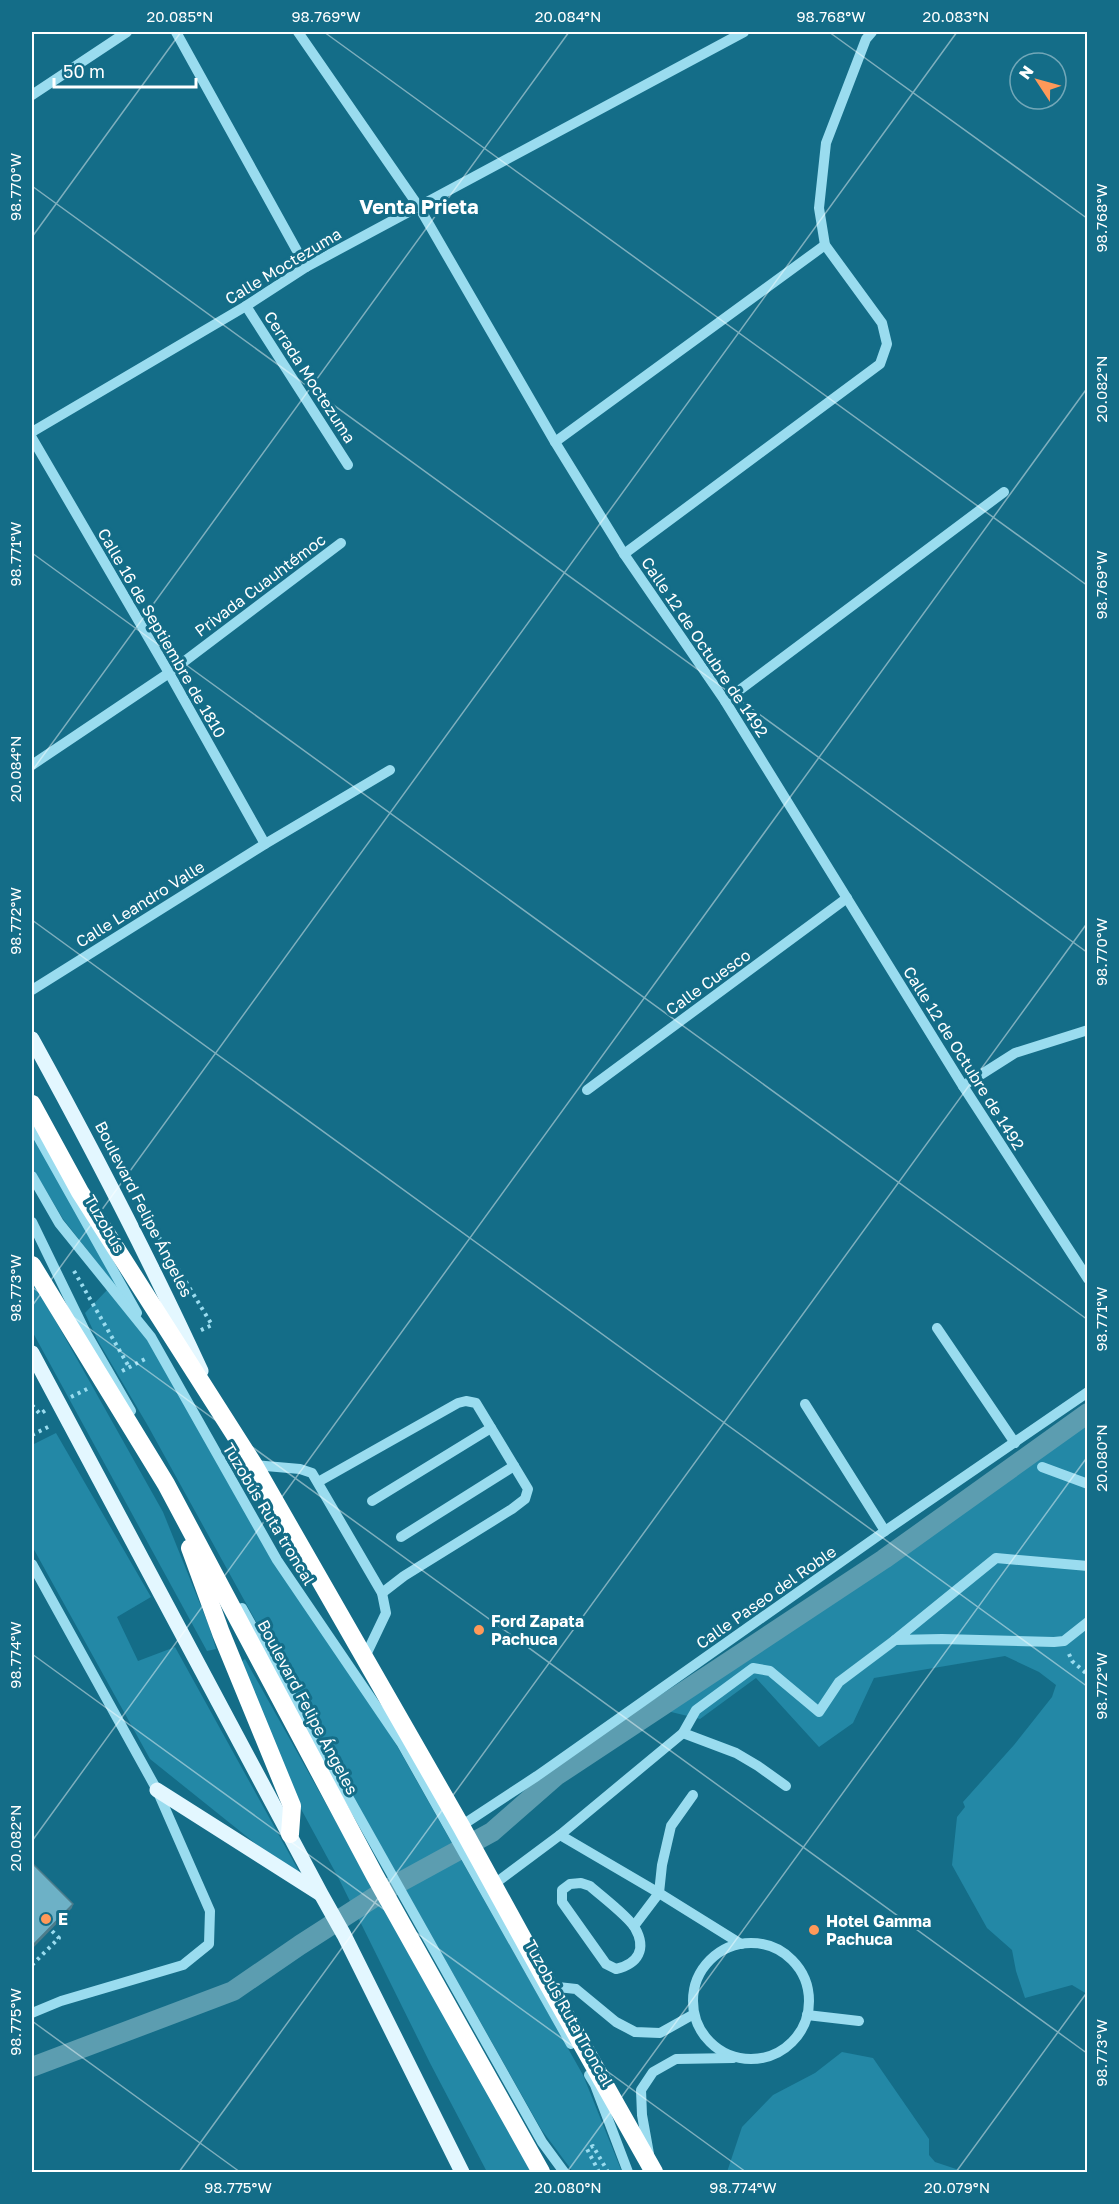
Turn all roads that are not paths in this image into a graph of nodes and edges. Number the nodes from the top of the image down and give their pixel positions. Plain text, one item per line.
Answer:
1 (127, 32) edge
2 (176, 32) edge
3 (298, 32) edge
4 (744, 32) edge
5 (872, 32) edge
6 (32, 95) edge
7 (419, 207) junction
8 (825, 245) junction
9 (306, 267) junction
10 (246, 306) junction
11 (32, 432) edge
12 (32, 438) edge
13 (555, 442) junction
14 (348, 465) dead end
15 (1004, 492) dead end
16 (341, 543) dead end
17 (624, 554) junction
18 (169, 673) junction
19 (725, 701) junction
20 (32, 765) edge
21 (390, 770) dead end
22 (265, 844) junction
23 (847, 898) junction
24 (32, 990) edge
25 (1088, 1030) edge
26 (32, 1039) edge
27 (963, 1086) junction
28 (587, 1089) dead end
29 (32, 1104) edge
30 (32, 1126) edge
31 (32, 1176) edge
32 (32, 1222) edge
33 (32, 1265) edge
34 (1088, 1279) edge
35 (937, 1328) dead end
36 (150, 1337) junction
37 (32, 1353) edge
38 (1088, 1392) edge
39 (215, 1401) junction
40 (805, 1404) dead end
41 (491, 1428) junction
42 (1015, 1443) junction
43 (254, 1465) junction
44 (514, 1466) junction
45 (1042, 1467) dead end
46 (318, 1482) junction
47 (166, 1484) junction
48 (1088, 1484) edge
49 (372, 1501) dead end
50 (885, 1531) junction
51 (401, 1538) dead end
52 (32, 1564) edge
53 (1088, 1566) edge
54 (382, 1593) junction
55 (1088, 1622) edge
56 (895, 1640) junction
57 (364, 1659) junction
58 (683, 1733) junction
59 (786, 1786) dead end
60 (157, 1790) junction
61 (693, 1795) dead end
62 (460, 1832) junction
63 (290, 1834) junction
64 (560, 1835) junction
65 (476, 1864) junction
66 (380, 1870) junction
67 (493, 1885) junction
68 (659, 1893) junction
69 (322, 1897) junction
70 (402, 1908) junction
71 (634, 1926) junction
72 (741, 1944) junction
73 (549, 1986) junction
74 (32, 2013) edge
75 (694, 2014) junction
76 (807, 2014) junction
77 (859, 2021) dead end
78 (737, 2058) junction
79 (595, 2085) junction
80 (542, 2142) junction
81 (459, 2169) edge
82 (541, 2172) edge
83 (559, 2172) edge
84 (564, 2172) edge
85 (628, 2172) edge
86 (650, 2172) edge

1 - 6 street
2 - 9 street
3 - 7 street, Calle 12 de Octubre de 1492
4 - 7 street, Calle Moctezuma
5 - 8 street
7 - 9 street, Calle Moctezuma
7 - 13 street, Calle 12 de Octubre de 1492
8 - 13 street
8 - 17 street
9 - 10 street, Calle Moctezuma
10 - 11 street, Calle Moctezuma
10 - 14 street, Cerrada Moctezuma
12 - 18 street, Calle 16 de Septiembre de 1810
13 - 17 street, Calle 12 de Octubre de 1492
15 - 19 street
16 - 18 street, Privada Cuauhtémoc
17 - 19 street, Calle 12 de Octubre de 1492
18 - 20 street, Privada Cuauhtémoc
18 - 22 street, Calle 16 de Septiembre de 1810
19 - 23 street, Calle 12 de Octubre de 1492
21 - 22 street, Calle Leandro Valle
22 - 24 street, Calle Leandro Valle
23 - 27 street, Calle 12 de Octubre de 1492
23 - 28 street, Calle Cuesco
25 - 27 street
26 - 39 main road, Boulevard Felipe Ángeles
27 - 34 street, Calle 12 de Octubre de 1492
29 - 39 highway, Boulevard Felipe Ángeles
30 - 36 street, Tuzobús
31 - 36 street, Tuzobús Ruta troncal
32 - 66 street
33 - 47 highway, Boulevard Felipe Ángeles
35 - 42 street
36 - 62 street, Tuzobús Ruta troncal
37 - 63 main road
38 - 42 street, Calle Paseo del Roble
39 - 43 highway, Boulevard Felipe Ángeles
40 - 50 street
41 - 44 street
41 - 46 street
41 - 49 street
42 - 50 street, Calle Paseo del Roble
43 - 46 street
43 - 57 highway, Boulevard Felipe Ángeles
44 - 51 street
44 - 54 street
45 - 48 street
46 - 54 street
47 - 63 highway
47 - 66 highway, Boulevard Felipe Ángeles
50 - 62 street, Calle Paseo del Roble
52 - 60 street
53 - 56 street
54 - 57 street
55 - 56 street
56 - 58 street
57 - 62 highway, Boulevard Felipe Ángeles
58 - 59 street
58 - 64 street
60 - 69 main road
60 - 74 street
61 - 68 street
62 - 65 highway, Boulevard Felipe Ángeles
63 - 69 main road
64 - 67 street
64 - 68 street
65 - 67 highway, Boulevard Felipe Ángeles
65 - 79 street, Tuzobús Ruta Troncal
66 - 70 highway, Boulevard Felipe Ángeles
67 - 73 highway, Boulevard Felipe Ángeles
68 - 71 street
68 - 72 street
69 - 81 main road
70 - 80 street
70 - 82 highway, Boulevard Felipe Ángeles
71 - 71 street
72 - 75 street
72 - 76 street
73 - 75 street
73 - 86 highway, Boulevard Felipe Ángeles
75 - 78 street
76 - 77 street
76 - 78 street
78 - 86 street
79 - 85 street, Tuzobús Ruta Troncal
79 - 86 street
80 - 83 street
80 - 84 street

